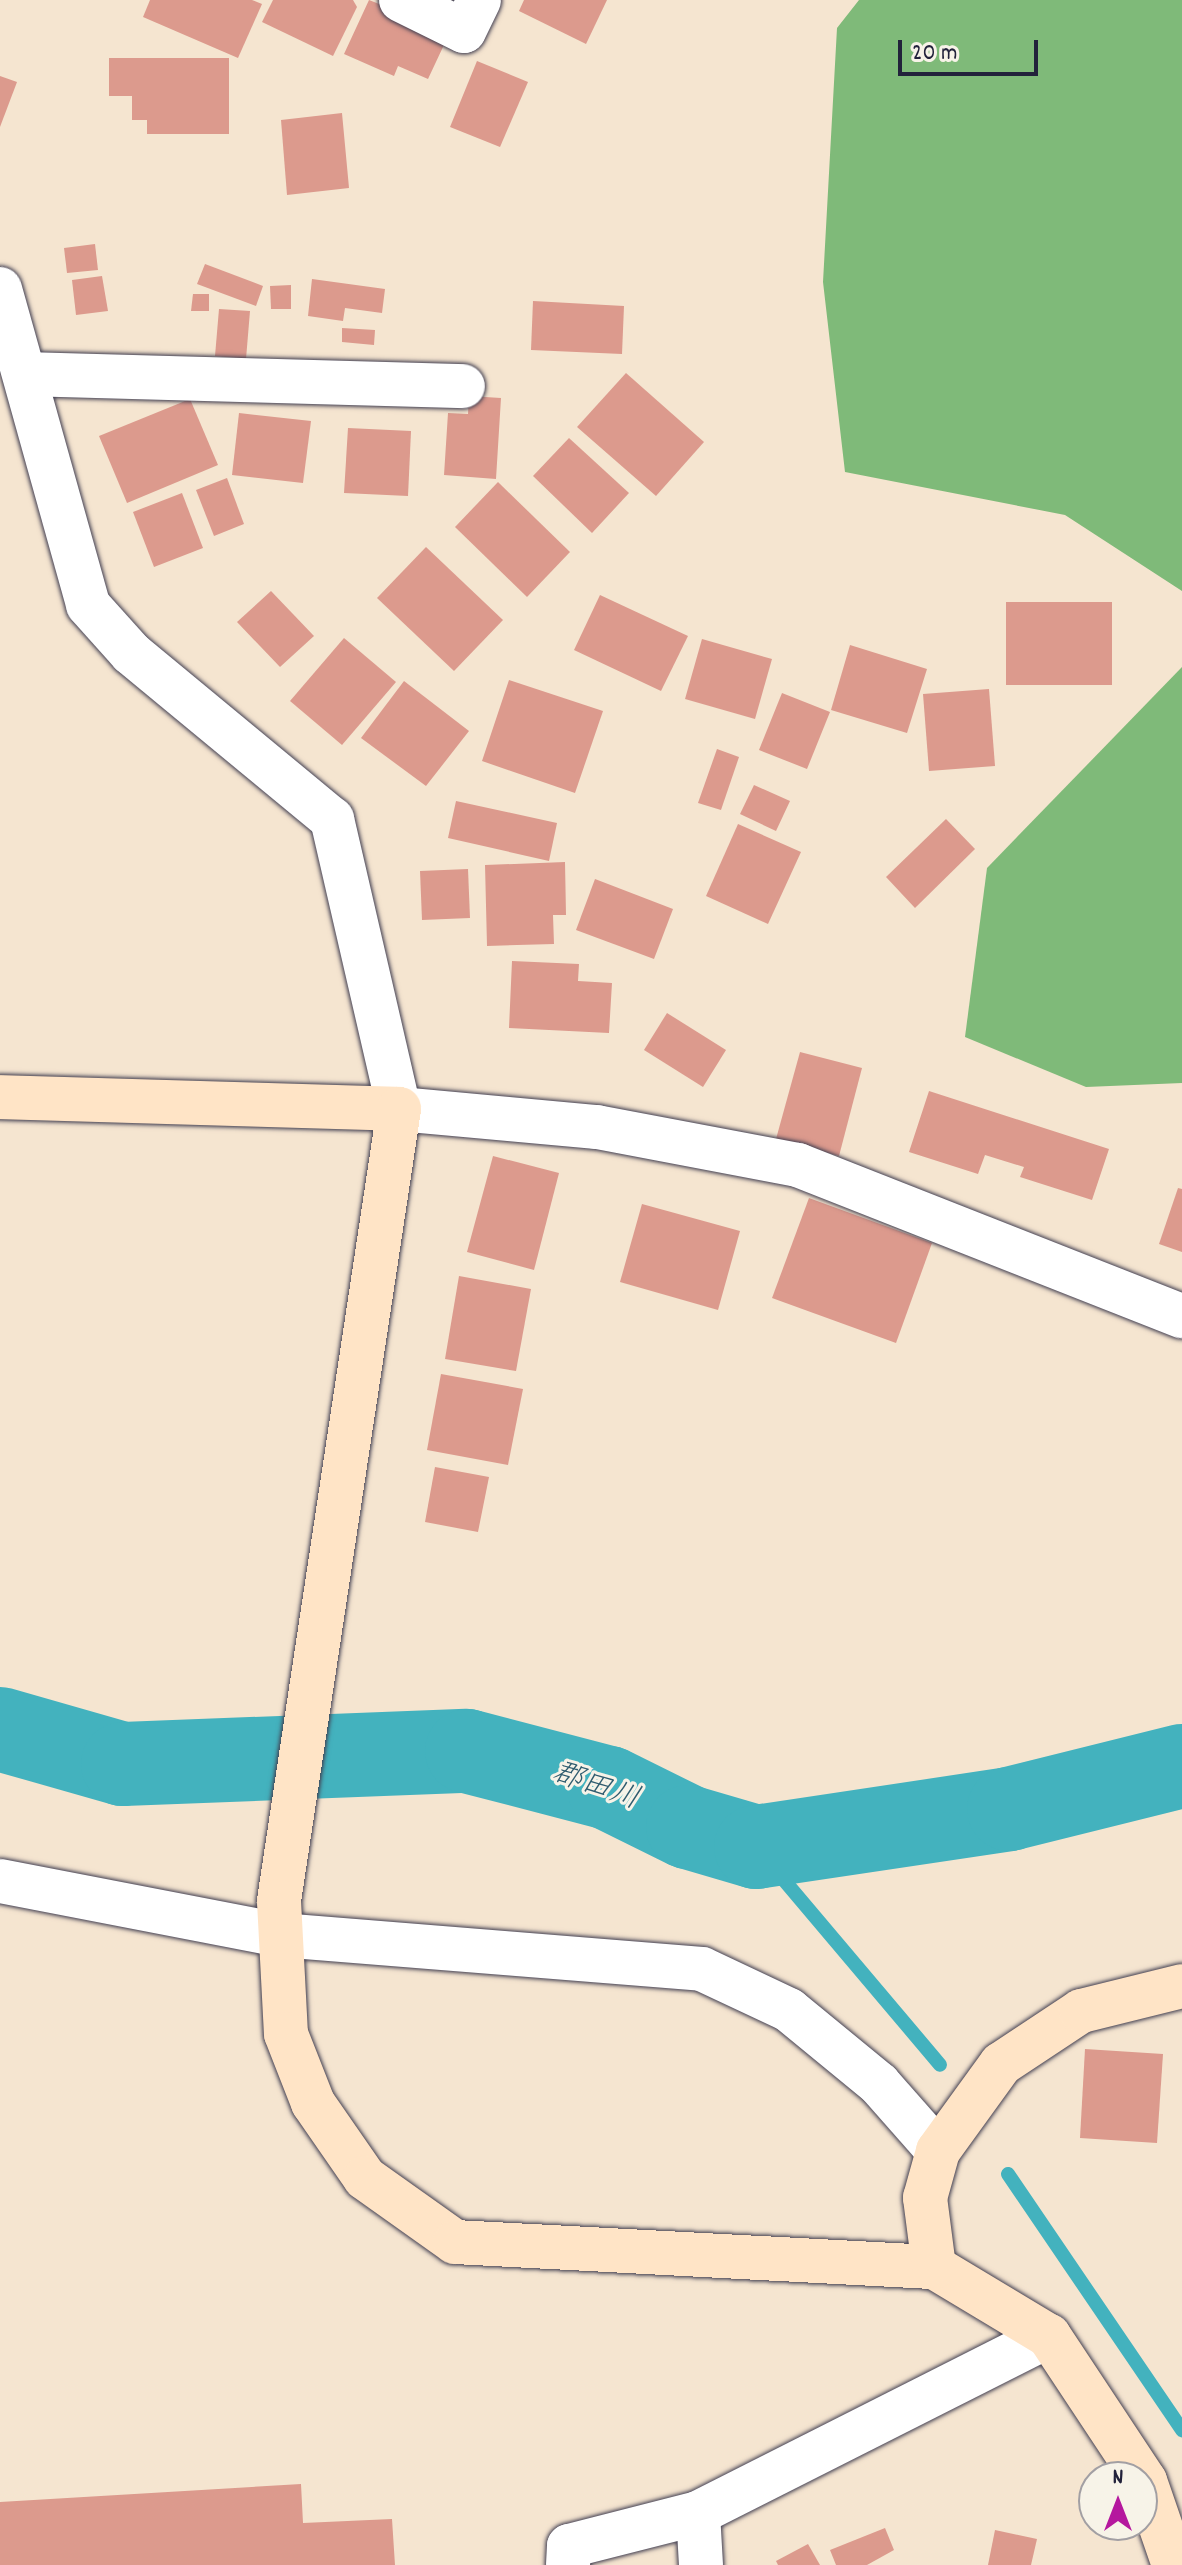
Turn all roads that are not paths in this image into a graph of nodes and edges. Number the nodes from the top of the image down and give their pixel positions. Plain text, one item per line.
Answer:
1 (401, 0) edge
2 (479, 0) edge
3 (0, 289) edge
4 (28, 374) junction
5 (463, 386) dead end
6 (0, 1097) edge
7 (399, 1109) junction
8 (1182, 1316) edge
9 (0, 1881) edge
10 (280, 1918) junction
11 (1182, 1986) edge
12 (938, 2151) junction
13 (934, 2267) junction
14 (1049, 2336) junction
15 (698, 2513) junction
16 (568, 2565) edge
17 (701, 2565) edge
18 (1174, 2565) edge

1 - 2 street
3 - 4 street
4 - 5 street
4 - 7 street
6 - 7 street
7 - 8 street
7 - 10 street
9 - 10 street
10 - 12 street
10 - 13 street
11 - 12 street
12 - 13 street
13 - 14 street
14 - 15 street
14 - 18 street
15 - 16 street
15 - 17 street

